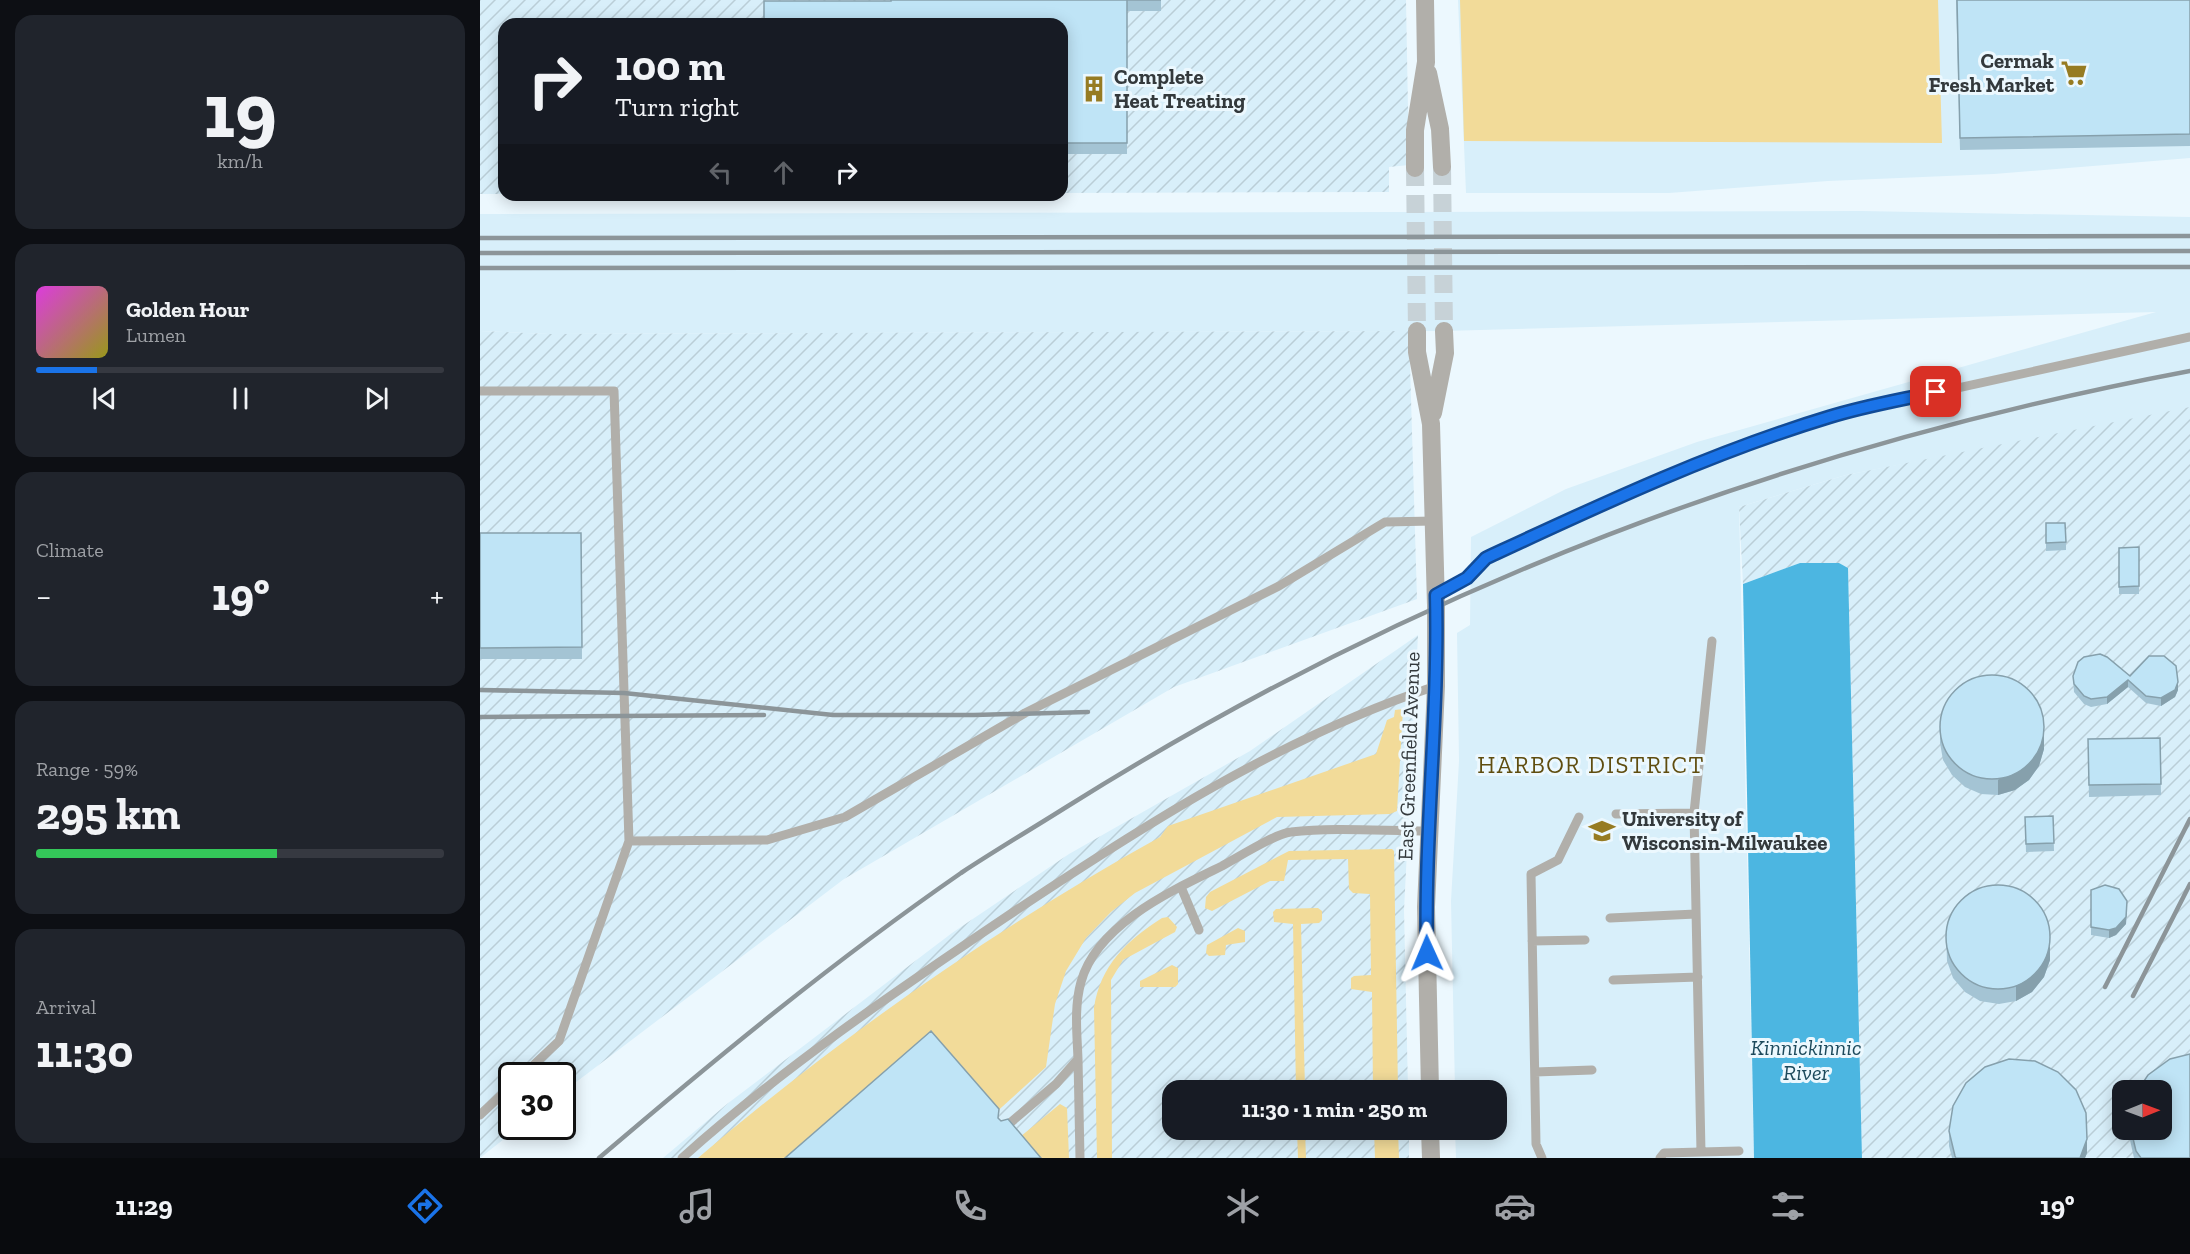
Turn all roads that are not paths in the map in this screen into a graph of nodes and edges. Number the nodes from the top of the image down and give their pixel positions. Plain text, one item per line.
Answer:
1 (1425, 0) edge
2 (1426, 62) junction
3 (1442, 167) tunnel mouth
4 (1415, 168) tunnel mouth
5 (1417, 331) tunnel mouth
6 (1444, 331) tunnel mouth
7 (2190, 337) edge
8 (480, 391) edge
9 (1431, 424) junction
10 (1433, 521) junction
11 (1436, 595) junction
12 (1712, 641) dead end
13 (1436, 686) junction
14 (1694, 813) junction
15 (1616, 814) dead end
16 (1579, 817) dead end
17 (1428, 831) junction
18 (628, 841) junction
19 (1181, 887) junction
20 (1696, 914) junction
21 (1610, 918) dead end
22 (1199, 930) dead end
23 (1585, 940) dead end
24 (1532, 941) junction
25 (1698, 976) junction
26 (1613, 980) dead end
27 (1078, 1059) junction
28 (537, 1062) edge
29 (1592, 1070) dead end
30 (1535, 1072) junction
31 (1430, 1080) edge
32 (498, 1098) edge
33 (480, 1115) edge
34 (1004, 1129) edge
35 (1431, 1140) edge
36 (1739, 1151) dead end
37 (1701, 1152) junction
38 (1712, 1155) edge
39 (682, 1158) edge
40 (1080, 1158) edge
41 (1431, 1158) edge
42 (1542, 1158) edge
43 (1660, 1158) edge

1 - 2 street
2 - 3 street
2 - 4 street
5 - 9 street, East Greenfield Avenue
6 - 9 street, East Greenfield Avenue
7 - 11 lane
8 - 18 lane
9 - 10 street, East Greenfield Avenue
10 - 11 street, East Greenfield Avenue
10 - 18 lane
11 - 13 street, East Greenfield Avenue
12 - 14 lane
13 - 17 street, East Greenfield Avenue
13 - 39 lane
14 - 15 lane
14 - 20 lane
16 - 24 lane
17 - 19 lane
17 - 31 street, East Greenfield Avenue
18 - 28 lane
19 - 22 lane
19 - 27 lane
20 - 21 lane
20 - 25 lane
23 - 24 lane
24 - 30 lane
25 - 26 lane
25 - 37 lane
27 - 34 lane
27 - 40 lane
29 - 30 lane
30 - 42 lane
32 - 33 lane
35 - 41 street
36 - 38 lane
37 - 38 lane
37 - 43 lane

